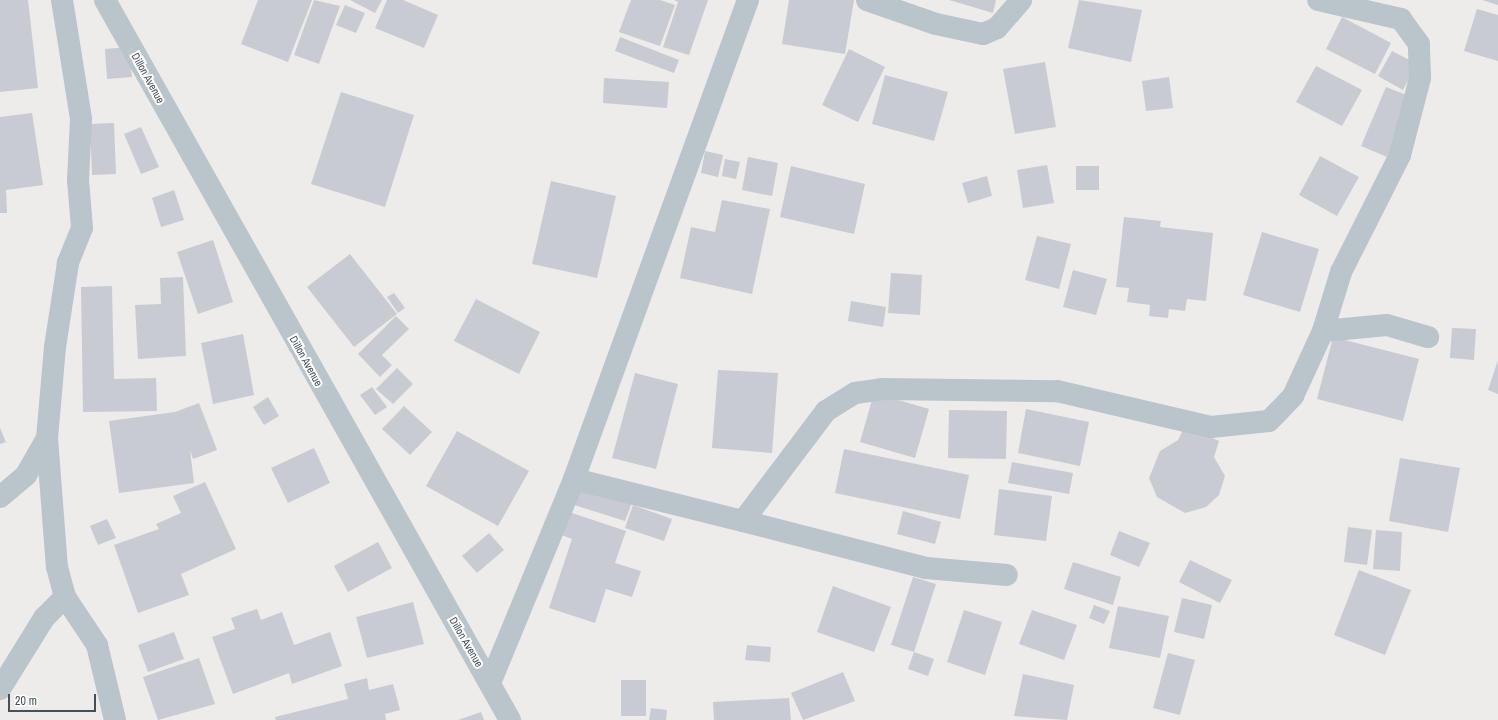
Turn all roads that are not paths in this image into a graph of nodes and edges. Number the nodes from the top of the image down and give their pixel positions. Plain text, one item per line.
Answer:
1 (62, 0) edge
2 (105, 0) edge
3 (748, 0) edge
4 (867, 0) edge
5 (1021, 0) edge
6 (1318, 0) edge
7 (1323, 331) junction
8 (1428, 337) dead end
9 (47, 438) junction
10 (574, 479) junction
11 (0, 497) edge
12 (743, 522) junction
13 (1007, 574) dead end
14 (65, 597) junction
15 (490, 683) junction
16 (0, 688) edge
17 (115, 720) edge
18 (510, 720) edge

1 - 9 street
2 - 15 street, Dillon Avenue
3 - 10 street
4 - 5 street
6 - 7 street
7 - 8 street
7 - 12 street
9 - 11 street
9 - 14 street
10 - 12 street
10 - 15 street
12 - 13 street
14 - 16 street
14 - 17 street
15 - 18 street, Dillon Avenue

